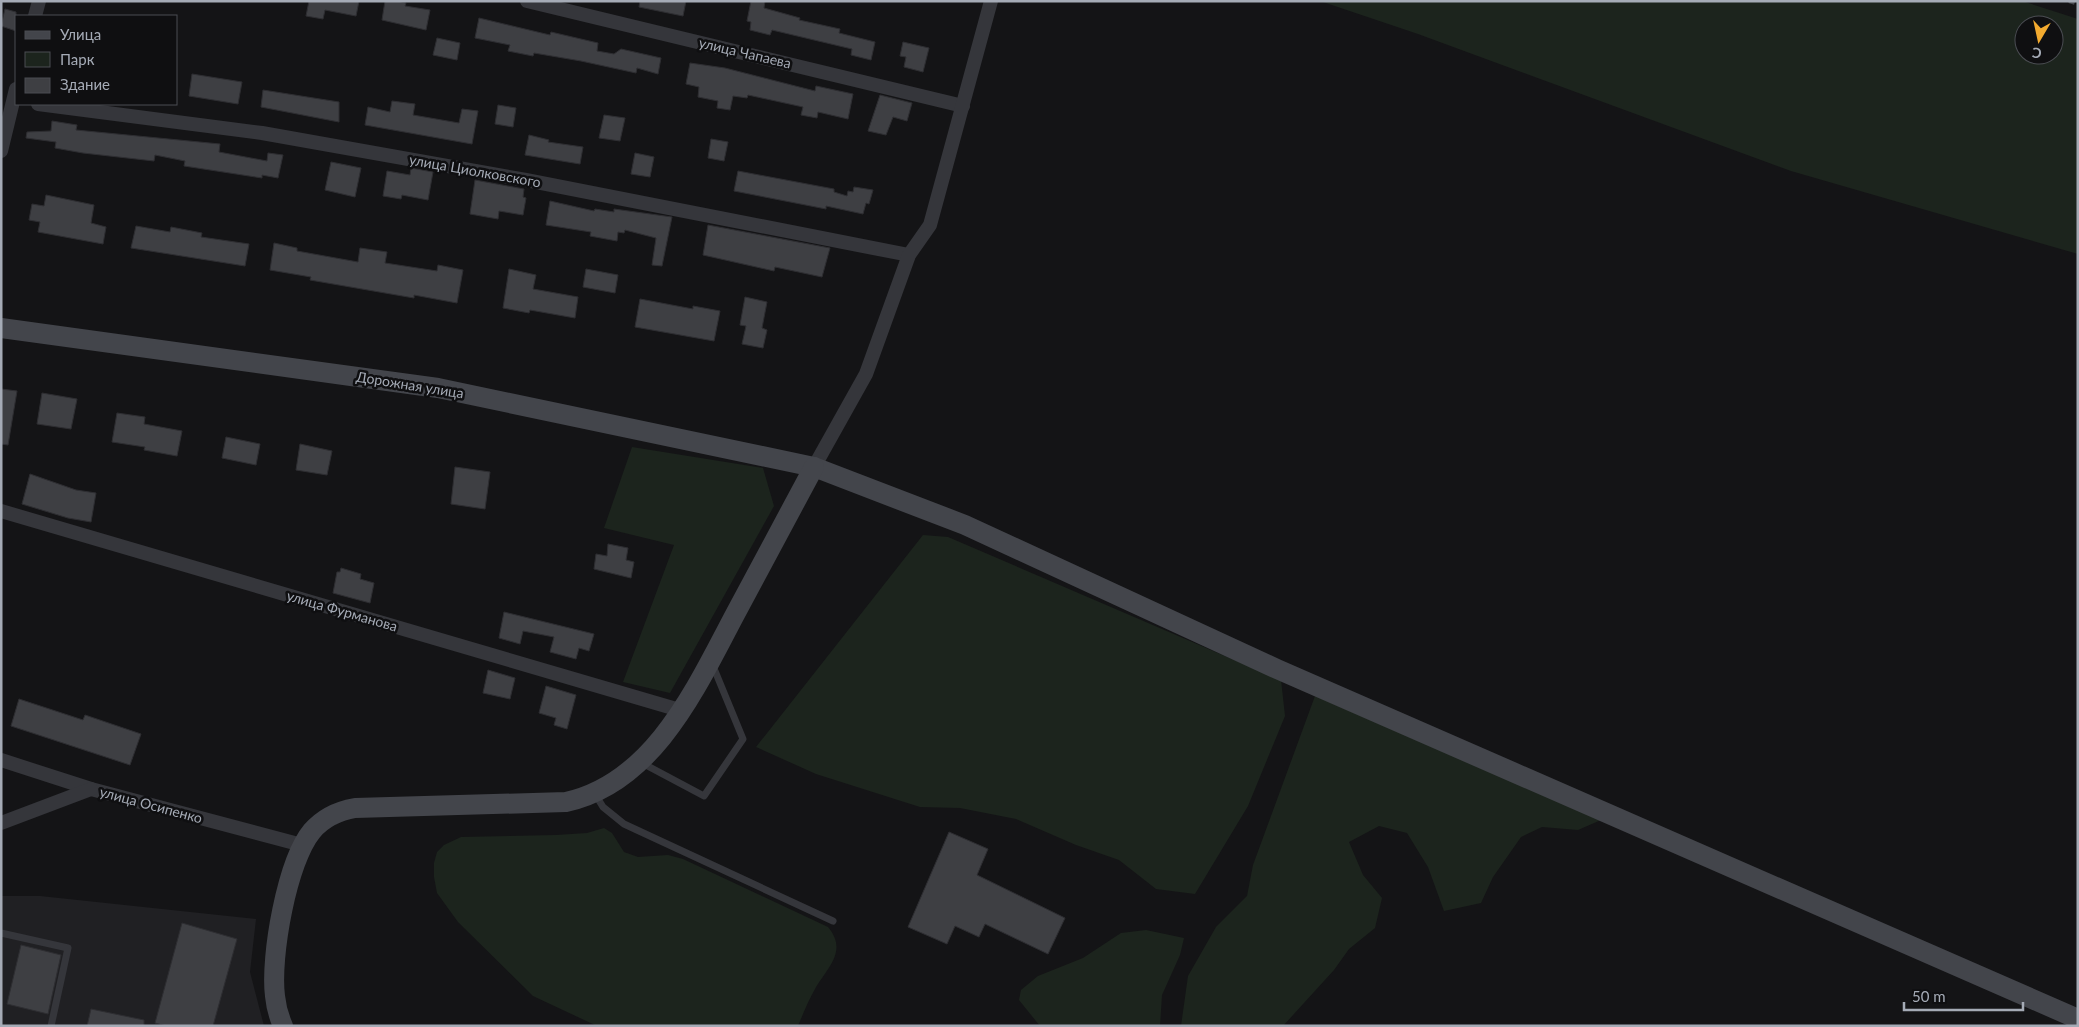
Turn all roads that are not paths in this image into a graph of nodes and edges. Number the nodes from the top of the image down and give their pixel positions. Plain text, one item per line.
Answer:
1 (39, 1) edge
2 (527, 1) edge
3 (991, 1) edge
4 (35, 15) edge
5 (12, 97) edge
6 (46, 105) edge
7 (964, 106) junction
8 (1, 151) edge
9 (909, 255) junction
10 (1, 328) edge
11 (814, 466) junction
12 (1, 511) edge
13 (710, 660) junction
14 (683, 711) junction
15 (1, 760) edge
16 (640, 762) junction
17 (91, 788) junction
18 (595, 794) junction
19 (1, 823) edge
20 (302, 845) junction
21 (833, 921) dead end
22 (1, 933) edge
23 (2078, 1019) edge
24 (51, 1026) edge
25 (283, 1026) edge

1 - 4 street
2 - 7 street, улица Чапаева
3 - 7 street
5 - 8 street
6 - 9 street, улица Циолковского
7 - 9 street
9 - 11 street
10 - 11 main road, Дорожная улица
11 - 13 main road
11 - 23 main road, Дорожная улица
12 - 14 street, улица Фурманова
13 - 14 main road
13 - 16 lane
14 - 16 main road
15 - 17 street, улица Осипенко
16 - 18 main road
17 - 19 street
17 - 20 street, улица Осипенко
18 - 20 main road
18 - 21 lane
20 - 25 main road
22 - 24 lane

